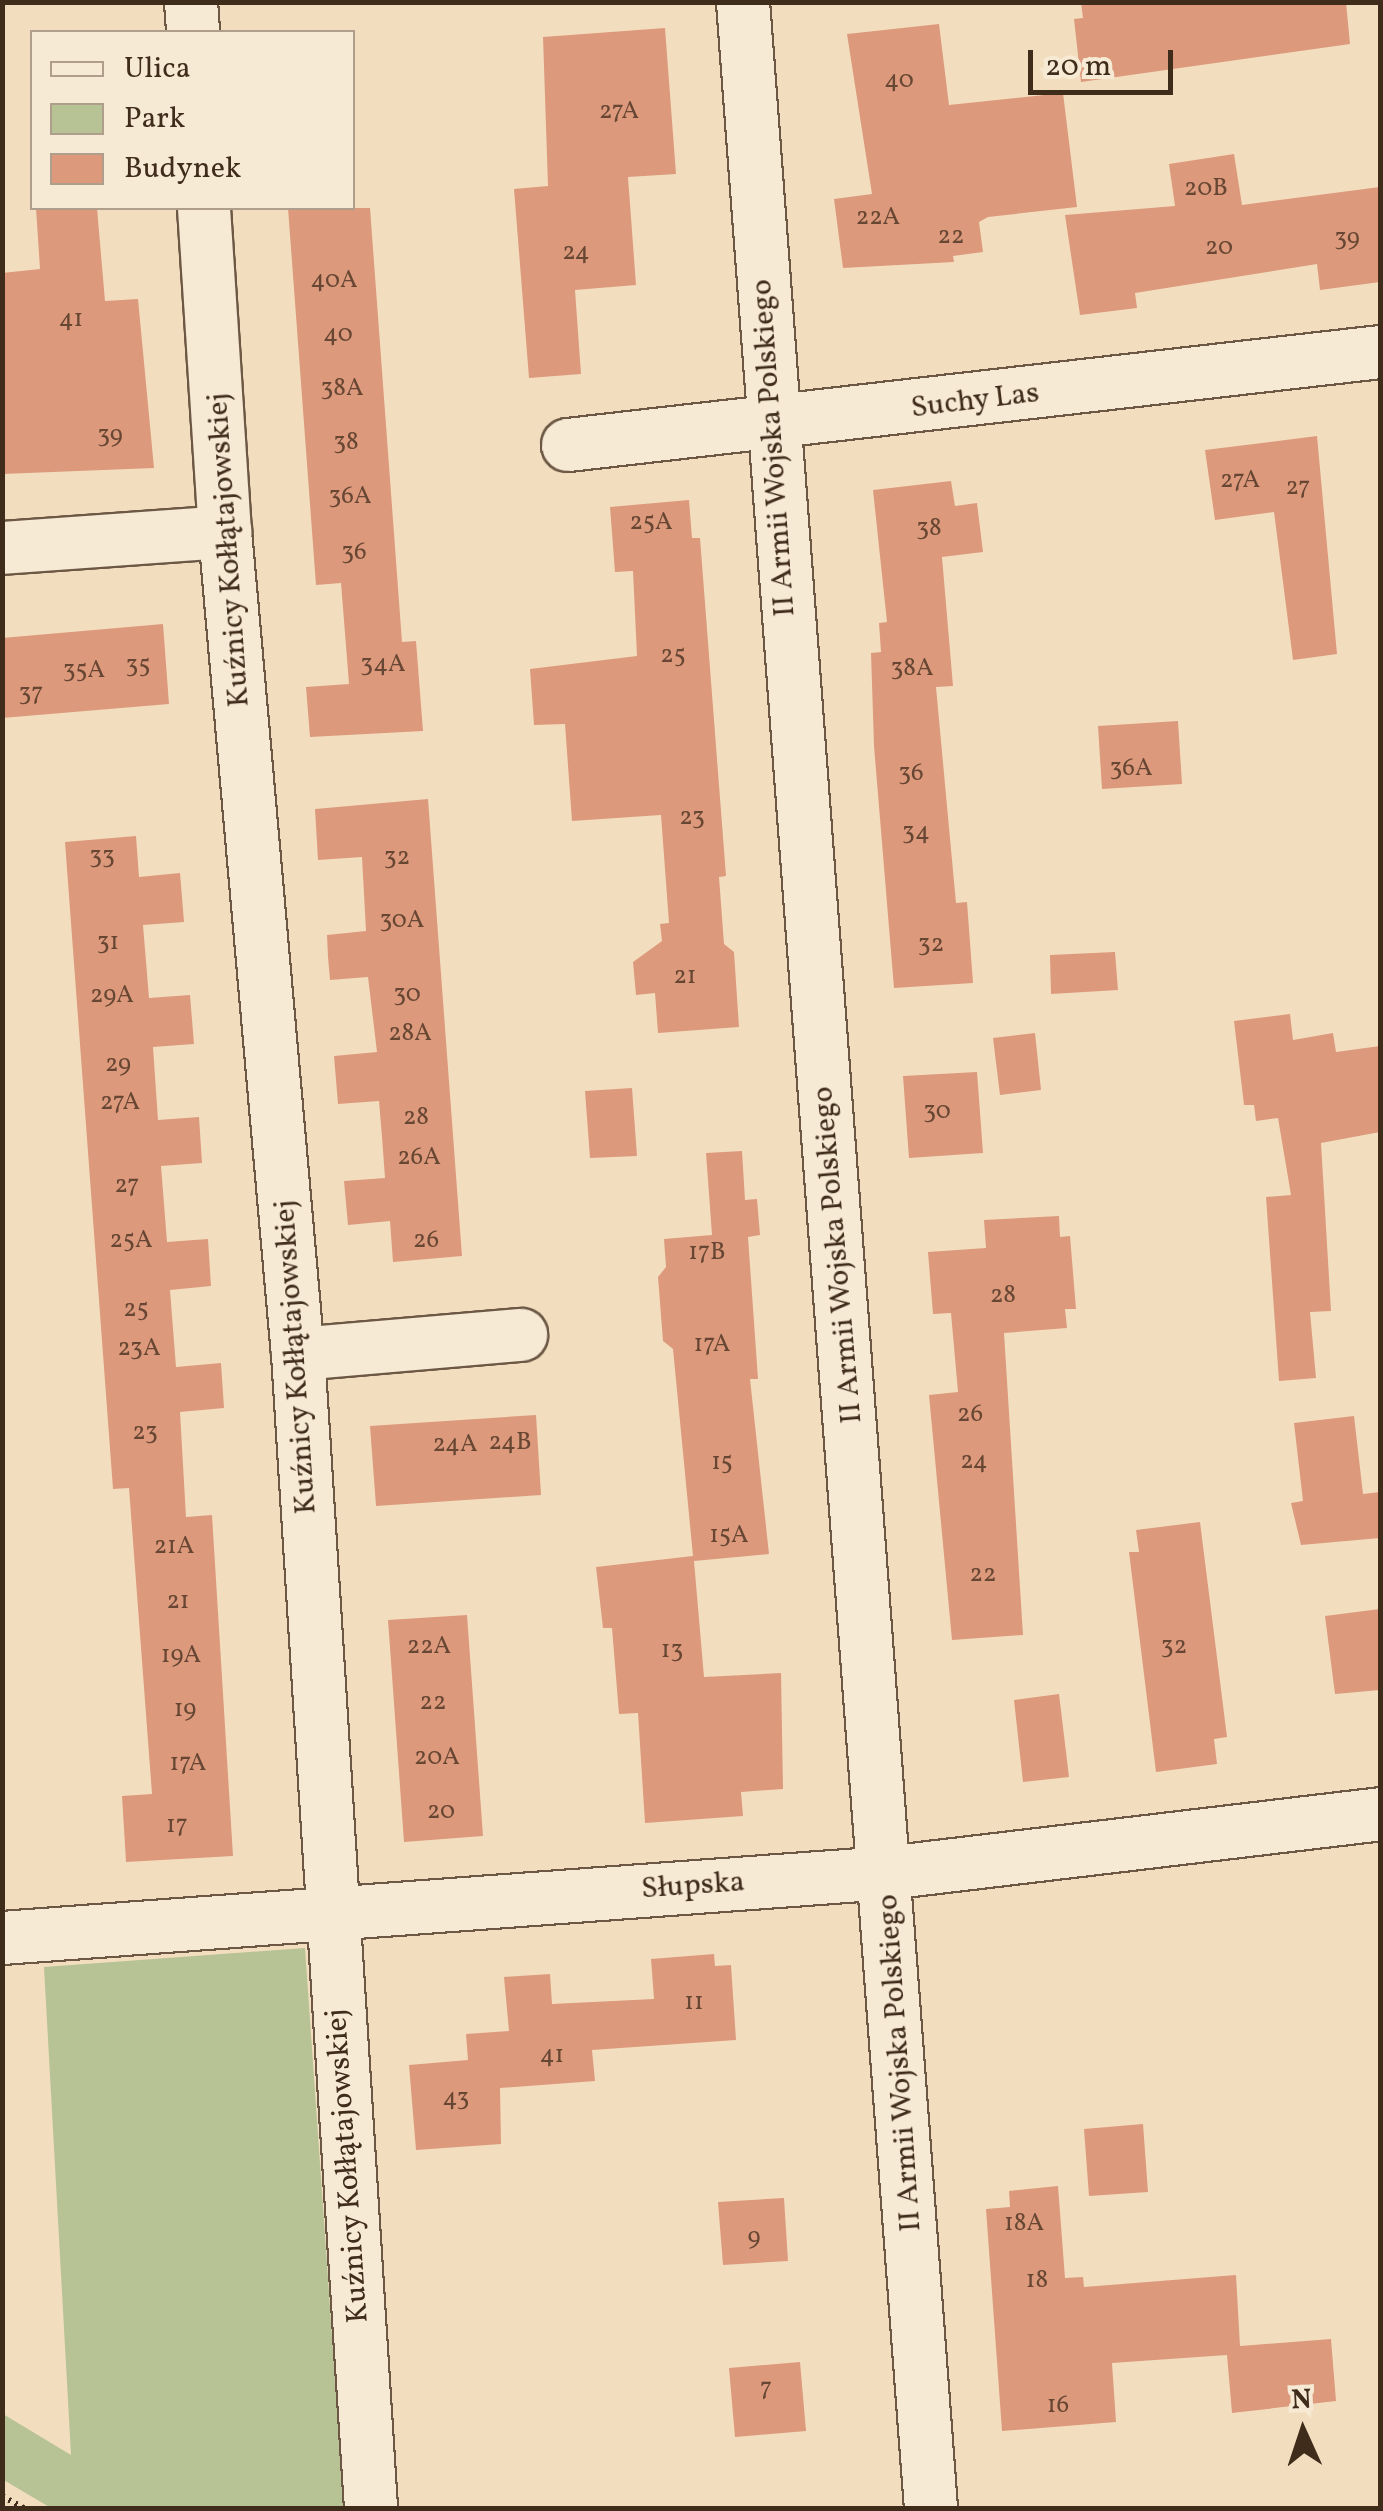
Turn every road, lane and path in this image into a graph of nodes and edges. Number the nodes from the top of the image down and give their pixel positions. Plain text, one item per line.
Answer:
1 (191, 2) edge
2 (743, 2) edge
3 (193, 30) edge
4 (204, 210) edge
5 (1380, 352) edge
6 (771, 426) junction
7 (568, 445) dead end
8 (225, 532) junction
9 (2, 548) edge
10 (521, 1336) dead end
11 (298, 1354) junction
12 (1380, 1814) edge
13 (887, 1872) junction
14 (331, 1912) junction
15 (2, 1938) edge
16 (2, 2496) edge
17 (24, 2508) edge
18 (371, 2508) edge
19 (931, 2508) edge

1 - 3 street
2 - 6 street, II Armii Wojska Polskiego
4 - 8 street, Kuźnicy Kołłątajowskiej
5 - 6 street, Suchy Las
6 - 7 street, Suchy Las
6 - 13 street, II Armii Wojska Polskiego
8 - 9 street
8 - 11 street, Kuźnicy Kołłątajowskiej
10 - 11 street
11 - 14 street, Kuźnicy Kołłątajowskiej
12 - 13 street, Słupska
13 - 14 street, Słupska
13 - 19 street, II Armii Wojska Polskiego
14 - 15 street, Słupska
14 - 18 street, Kuźnicy Kołłątajowskiej
16 - 17 path

